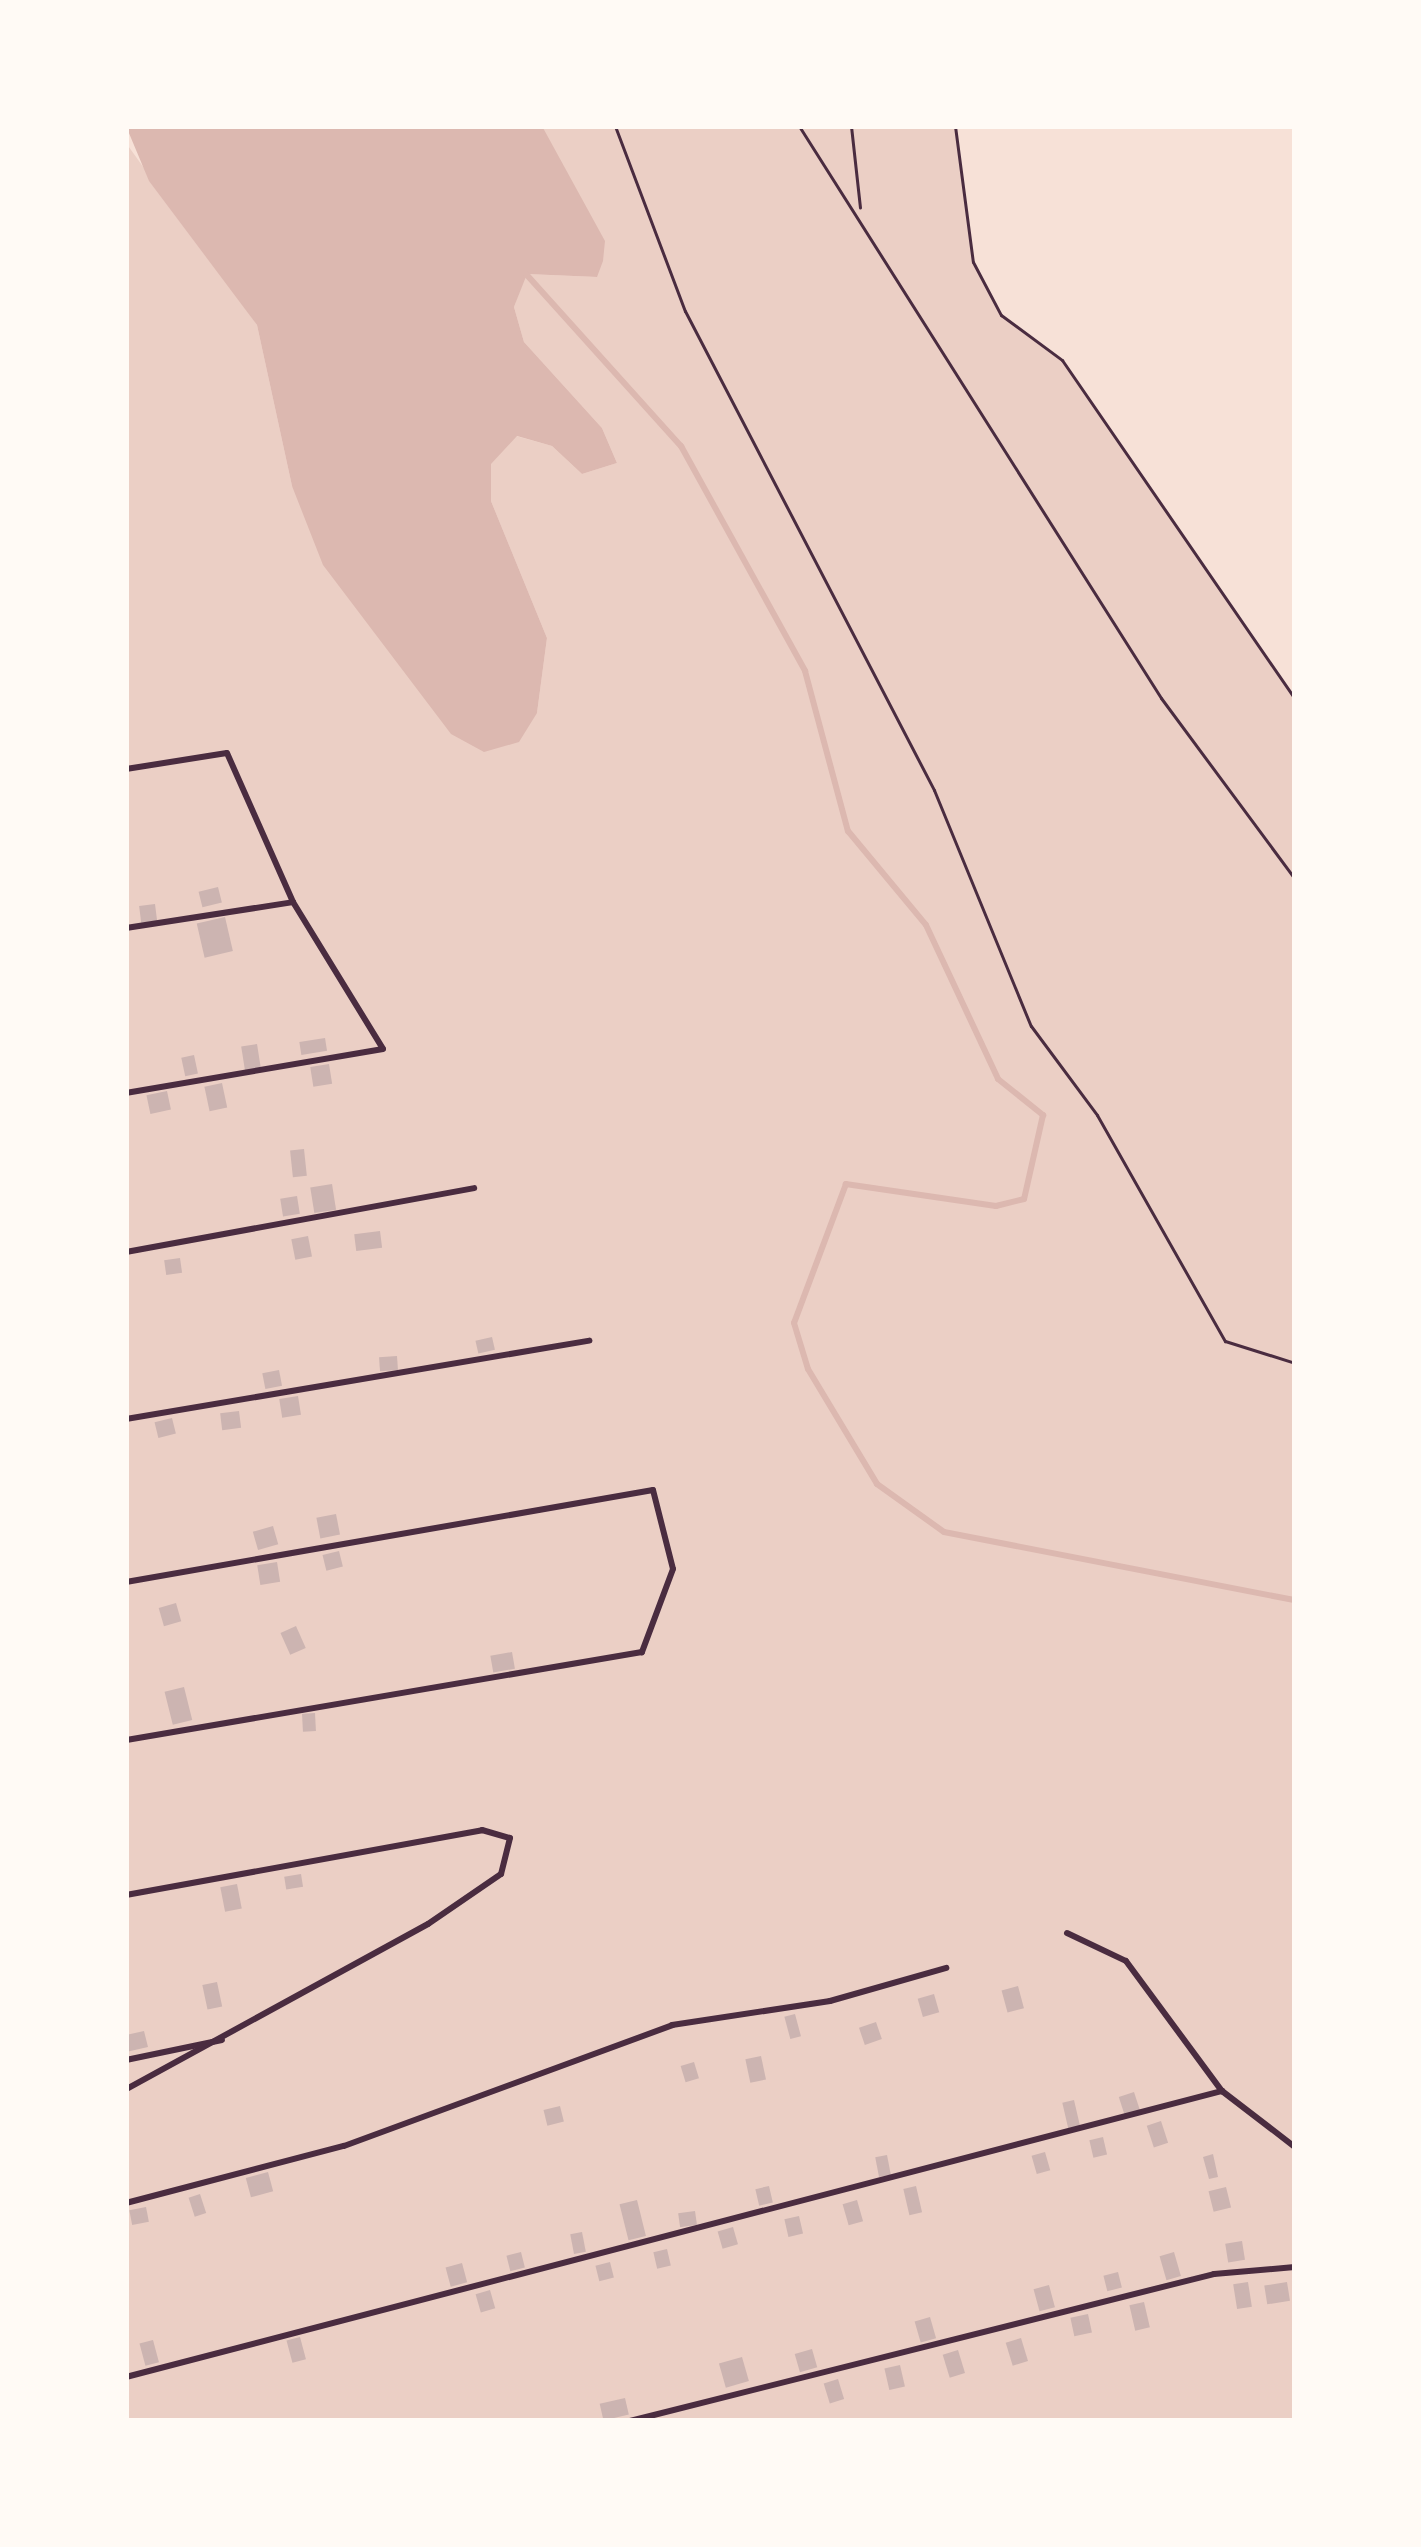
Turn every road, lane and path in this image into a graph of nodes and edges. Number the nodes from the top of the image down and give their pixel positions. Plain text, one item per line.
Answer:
1 (615, 126) edge
2 (799, 126) edge
3 (851, 126) edge
4 (955, 126) edge
5 (860, 209) junction
6 (1295, 699) edge
7 (126, 769) edge
8 (1295, 879) edge
9 (293, 902) junction
10 (126, 928) edge
11 (126, 1093) edge
12 (473, 1188) dead end
13 (126, 1252) edge
14 (589, 1341) dead end
15 (1295, 1363) edge
16 (126, 1419) edge
17 (126, 1582) edge
18 (126, 1740) edge
19 (126, 1895) edge
20 (1067, 1933) dead end
21 (946, 1968) dead end
22 (232, 2038) junction
23 (126, 2060) edge
24 (126, 2089) edge
25 (1222, 2091) junction
26 (1295, 2147) edge
27 (126, 2203) edge
28 (1295, 2267) edge
29 (126, 2377) edge
30 (630, 2421) edge

1 - 15 path
2 - 5 path
3 - 5 path
4 - 6 path
5 - 8 path
7 - 9 lane
9 - 10 lane
9 - 11 lane
12 - 13 lane
14 - 16 lane
17 - 18 lane
19 - 22 lane
20 - 25 lane
21 - 27 lane
22 - 23 lane
22 - 24 lane
25 - 26 lane
25 - 29 lane
28 - 30 lane

